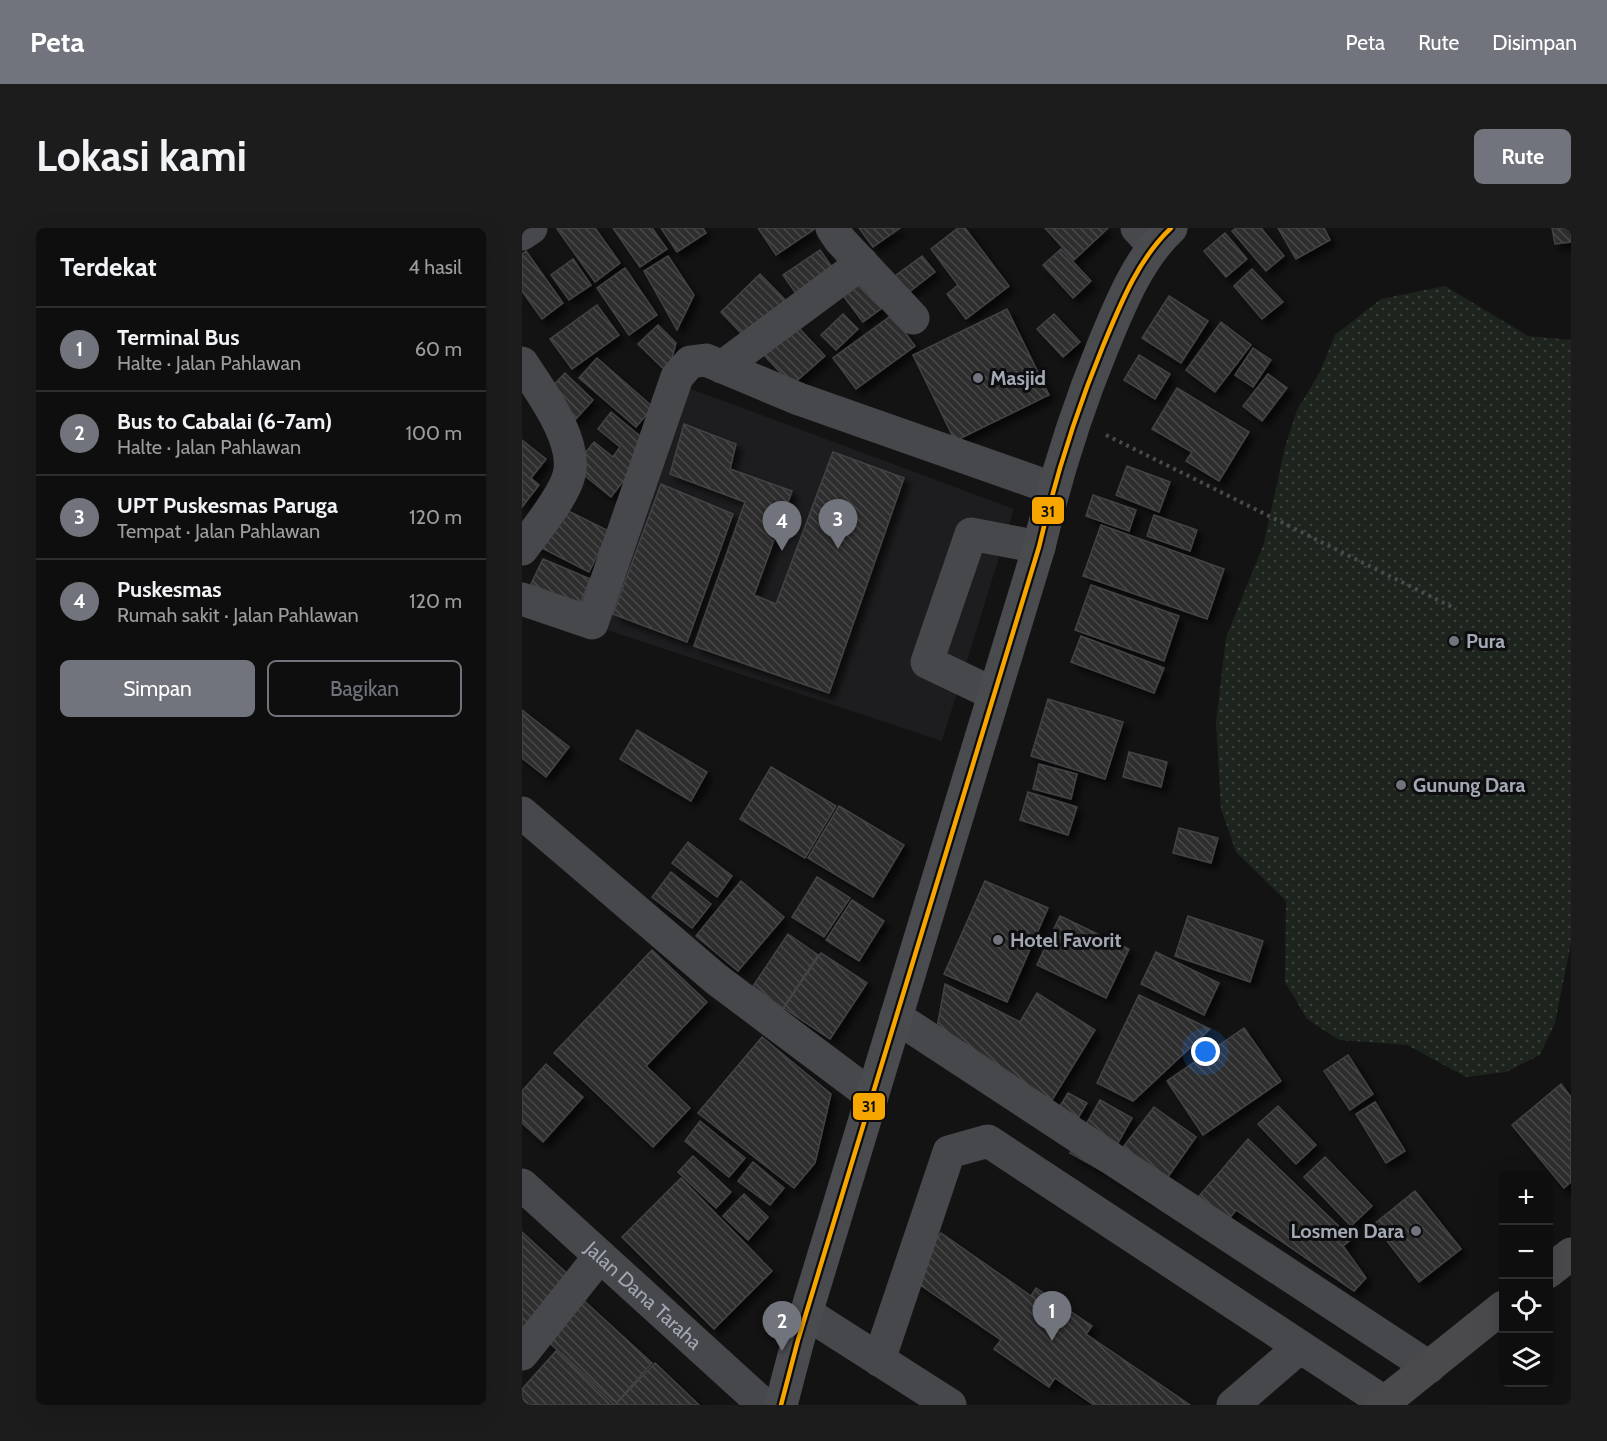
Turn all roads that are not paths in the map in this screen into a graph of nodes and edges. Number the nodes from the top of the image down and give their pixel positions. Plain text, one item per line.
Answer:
1 (832, 228) edge
2 (1153, 234) edge
3 (862, 263) junction
4 (914, 318) dead end
5 (522, 363) edge
6 (722, 367) junction
7 (1052, 488) junction
8 (1039, 547) junction
9 (522, 549) edge
10 (522, 599) edge
11 (994, 694) junction
12 (522, 813) edge
13 (896, 1017) junction
14 (872, 1096) junction
15 (522, 1185) edge
16 (1571, 1254) edge
17 (600, 1256) junction
18 (1553, 1268) edge
19 (1499, 1310) edge
20 (806, 1313) junction
21 (1300, 1347) junction
22 (522, 1354) edge
23 (879, 1360) junction
24 (1429, 1367) junction
25 (1383, 1404) edge
26 (764, 1405) edge
27 (781, 1405) edge
28 (950, 1405) edge
29 (1233, 1405) edge

1 - 3 street
2 - 7 main road
3 - 4 street
3 - 6 street
5 - 9 street
6 - 7 street
6 - 10 street
7 - 8 main road
8 - 11 main road
8 - 11 street
11 - 13 main road
12 - 14 street
13 - 14 main road
13 - 24 street
14 - 20 main road
15 - 17 street, Jalan Dana Taraha
16 - 18 highway
17 - 22 street
17 - 26 street, Jalan Dana Taraha
19 - 24 highway
20 - 23 street
20 - 27 main road
21 - 23 street
21 - 25 street
21 - 29 street
23 - 28 street
24 - 25 highway

